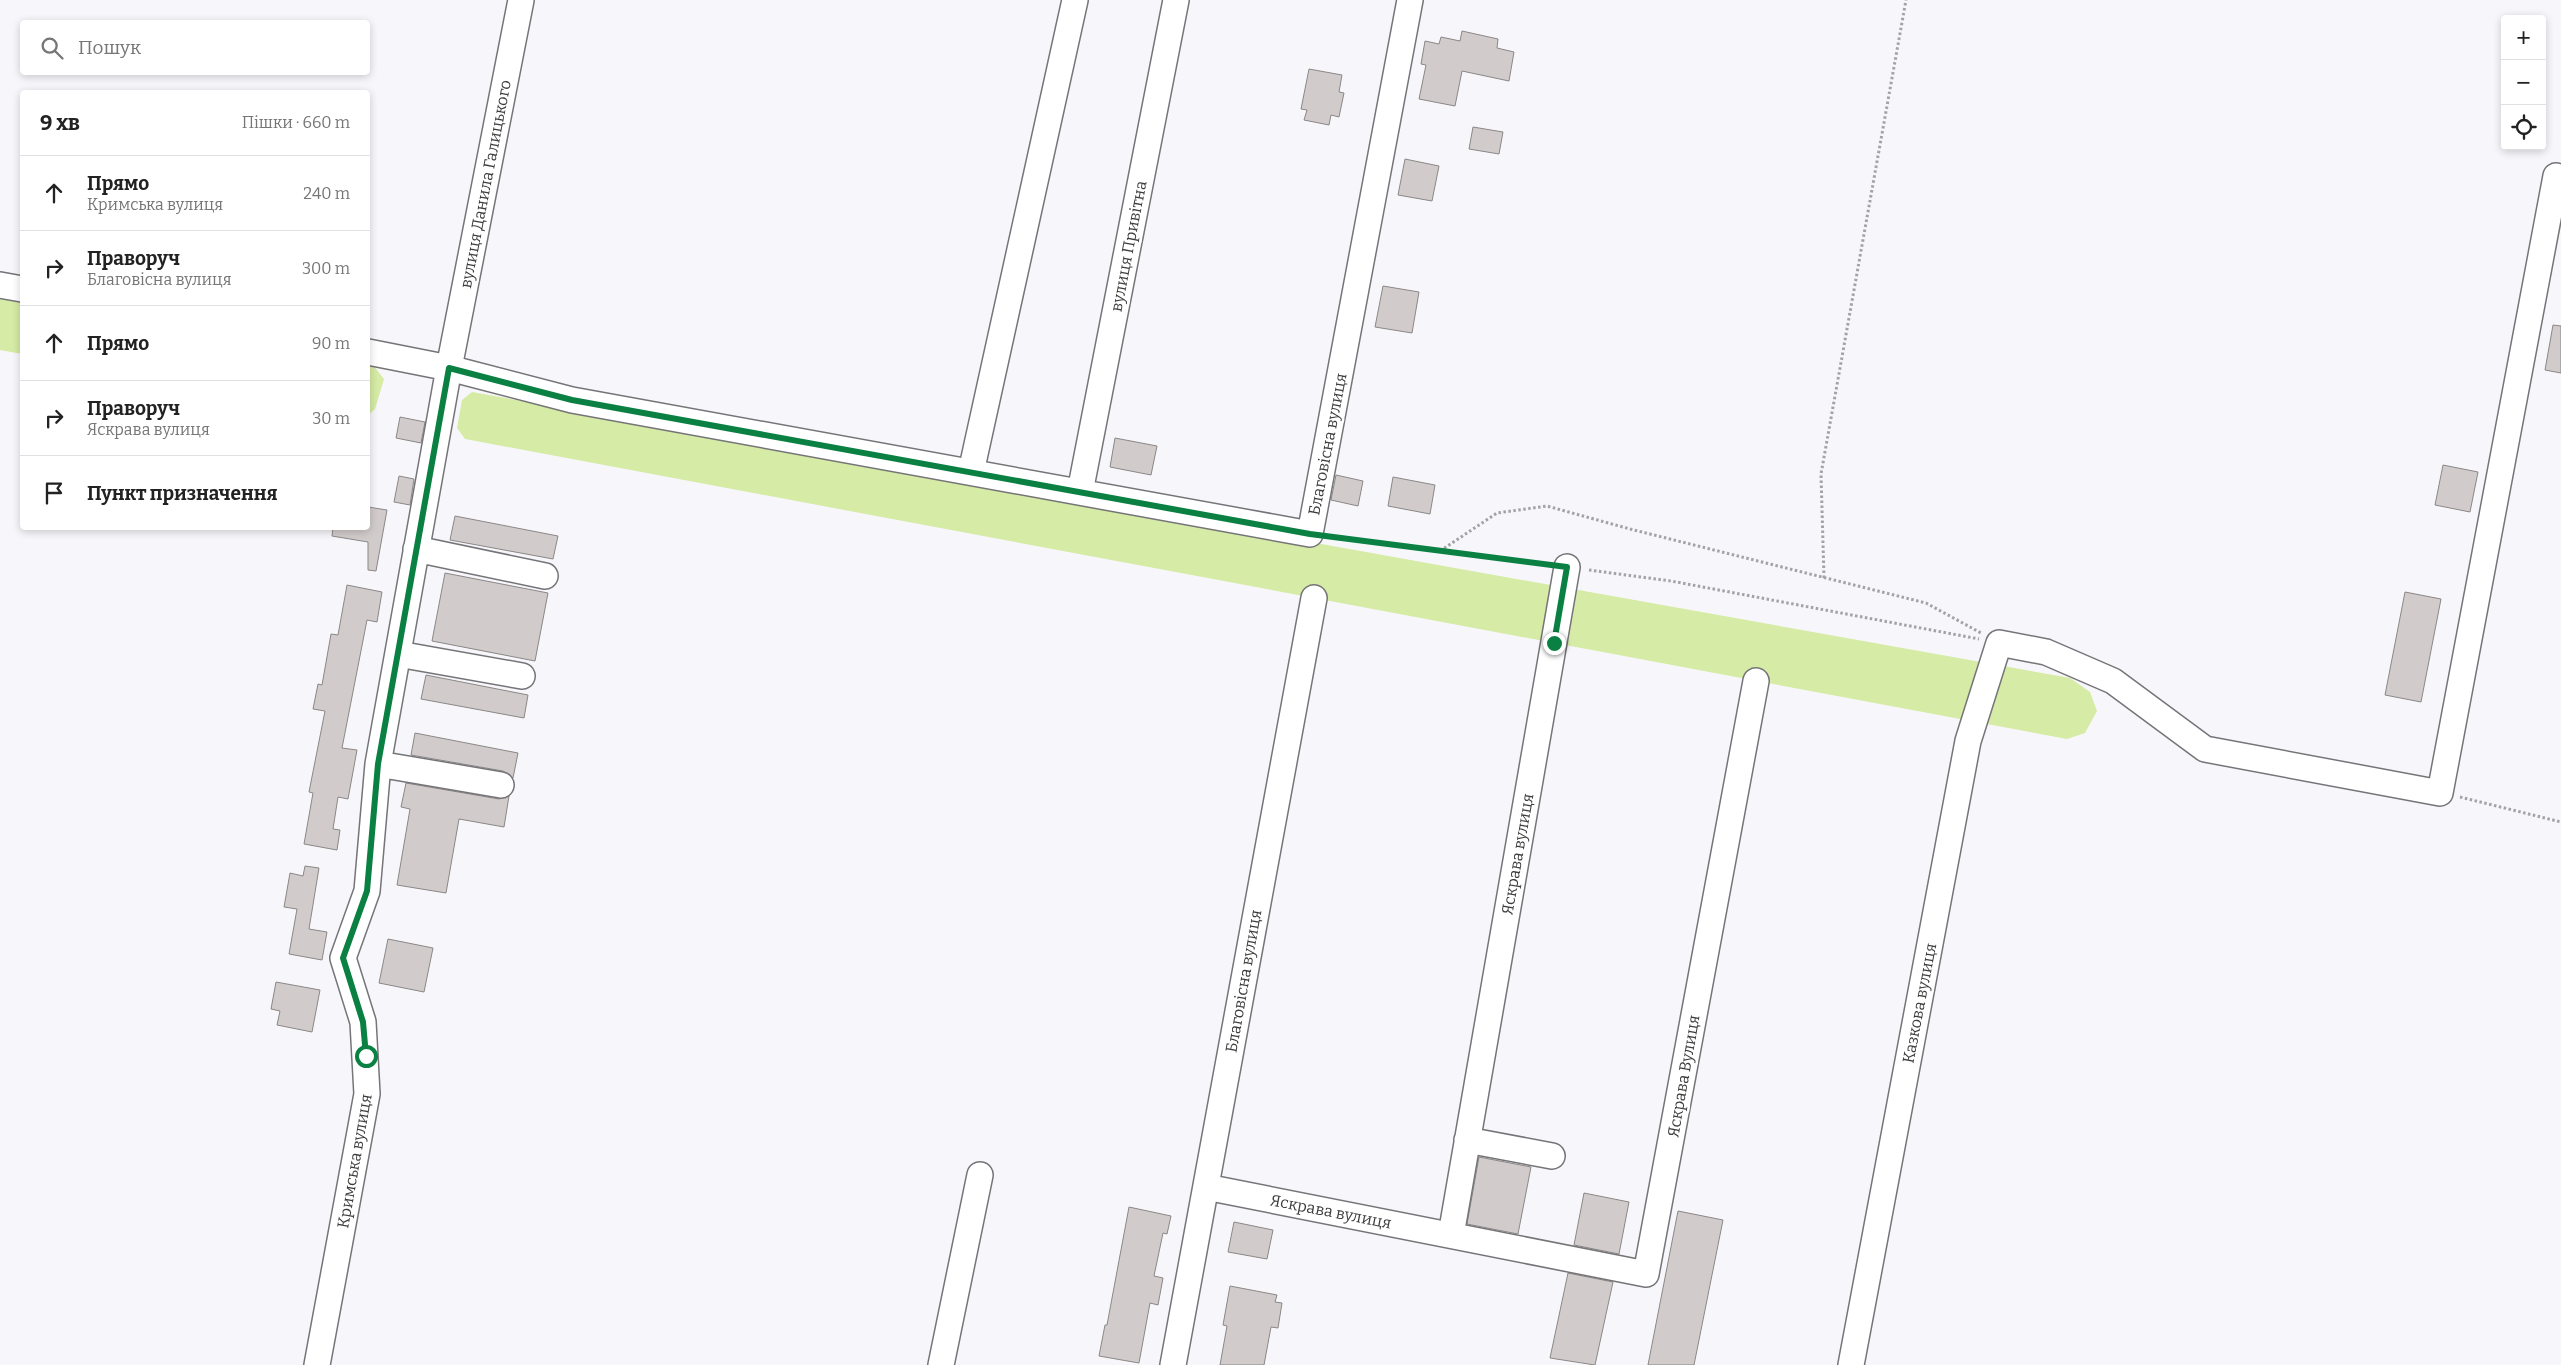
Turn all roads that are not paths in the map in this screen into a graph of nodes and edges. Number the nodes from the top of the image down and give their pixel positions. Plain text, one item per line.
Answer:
1 (521, 0) edge
2 (1075, 0) edge
3 (1176, 0) edge
4 (1410, 0) edge
5 (2556, 176) dead end
6 (0, 285) edge
7 (20, 289) edge
8 (370, 352) edge
9 (449, 368) junction
10 (971, 472) junction
11 (1080, 492) junction
12 (416, 549) junction
13 (1567, 567) road end
14 (545, 576) dead end
15 (1314, 598) dead end
16 (398, 654) junction
17 (522, 676) dead end
18 (1756, 681) dead end
19 (378, 764) junction
20 (501, 785) dead end
21 (1467, 1140) junction
22 (1552, 1156) dead end
23 (980, 1175) dead end
24 (1206, 1187) junction
25 (1451, 1235) junction
26 (317, 1365) edge
27 (941, 1365) edge
28 (1173, 1365) edge
29 (1851, 1365) edge

1 - 9 street, вулиця Данила Галицького
2 - 10 street
3 - 11 street, вулиця Привітна
4 - 11 street, Благовісна вулиця
5 - 29 street, Казкова вулиця
6 - 7 street
8 - 9 street, Благовісна вулиця
9 - 10 street, Благовісна вулиця
9 - 12 street, Кримська вулиця
10 - 11 street, Благовісна вулиця
12 - 14 street
12 - 16 street, Кримська вулиця
13 - 21 street, Яскрава вулиця
15 - 24 street, Благовісна вулиця
16 - 17 street
16 - 19 street, Кримська вулиця
18 - 25 street, Яскрава Вулиця
19 - 20 street
19 - 26 street, Кримська вулиця
21 - 22 street
21 - 25 street, Яскрава вулиця
23 - 27 street
24 - 25 street, Яскрава вулиця
24 - 28 street, Благовісна вулиця

